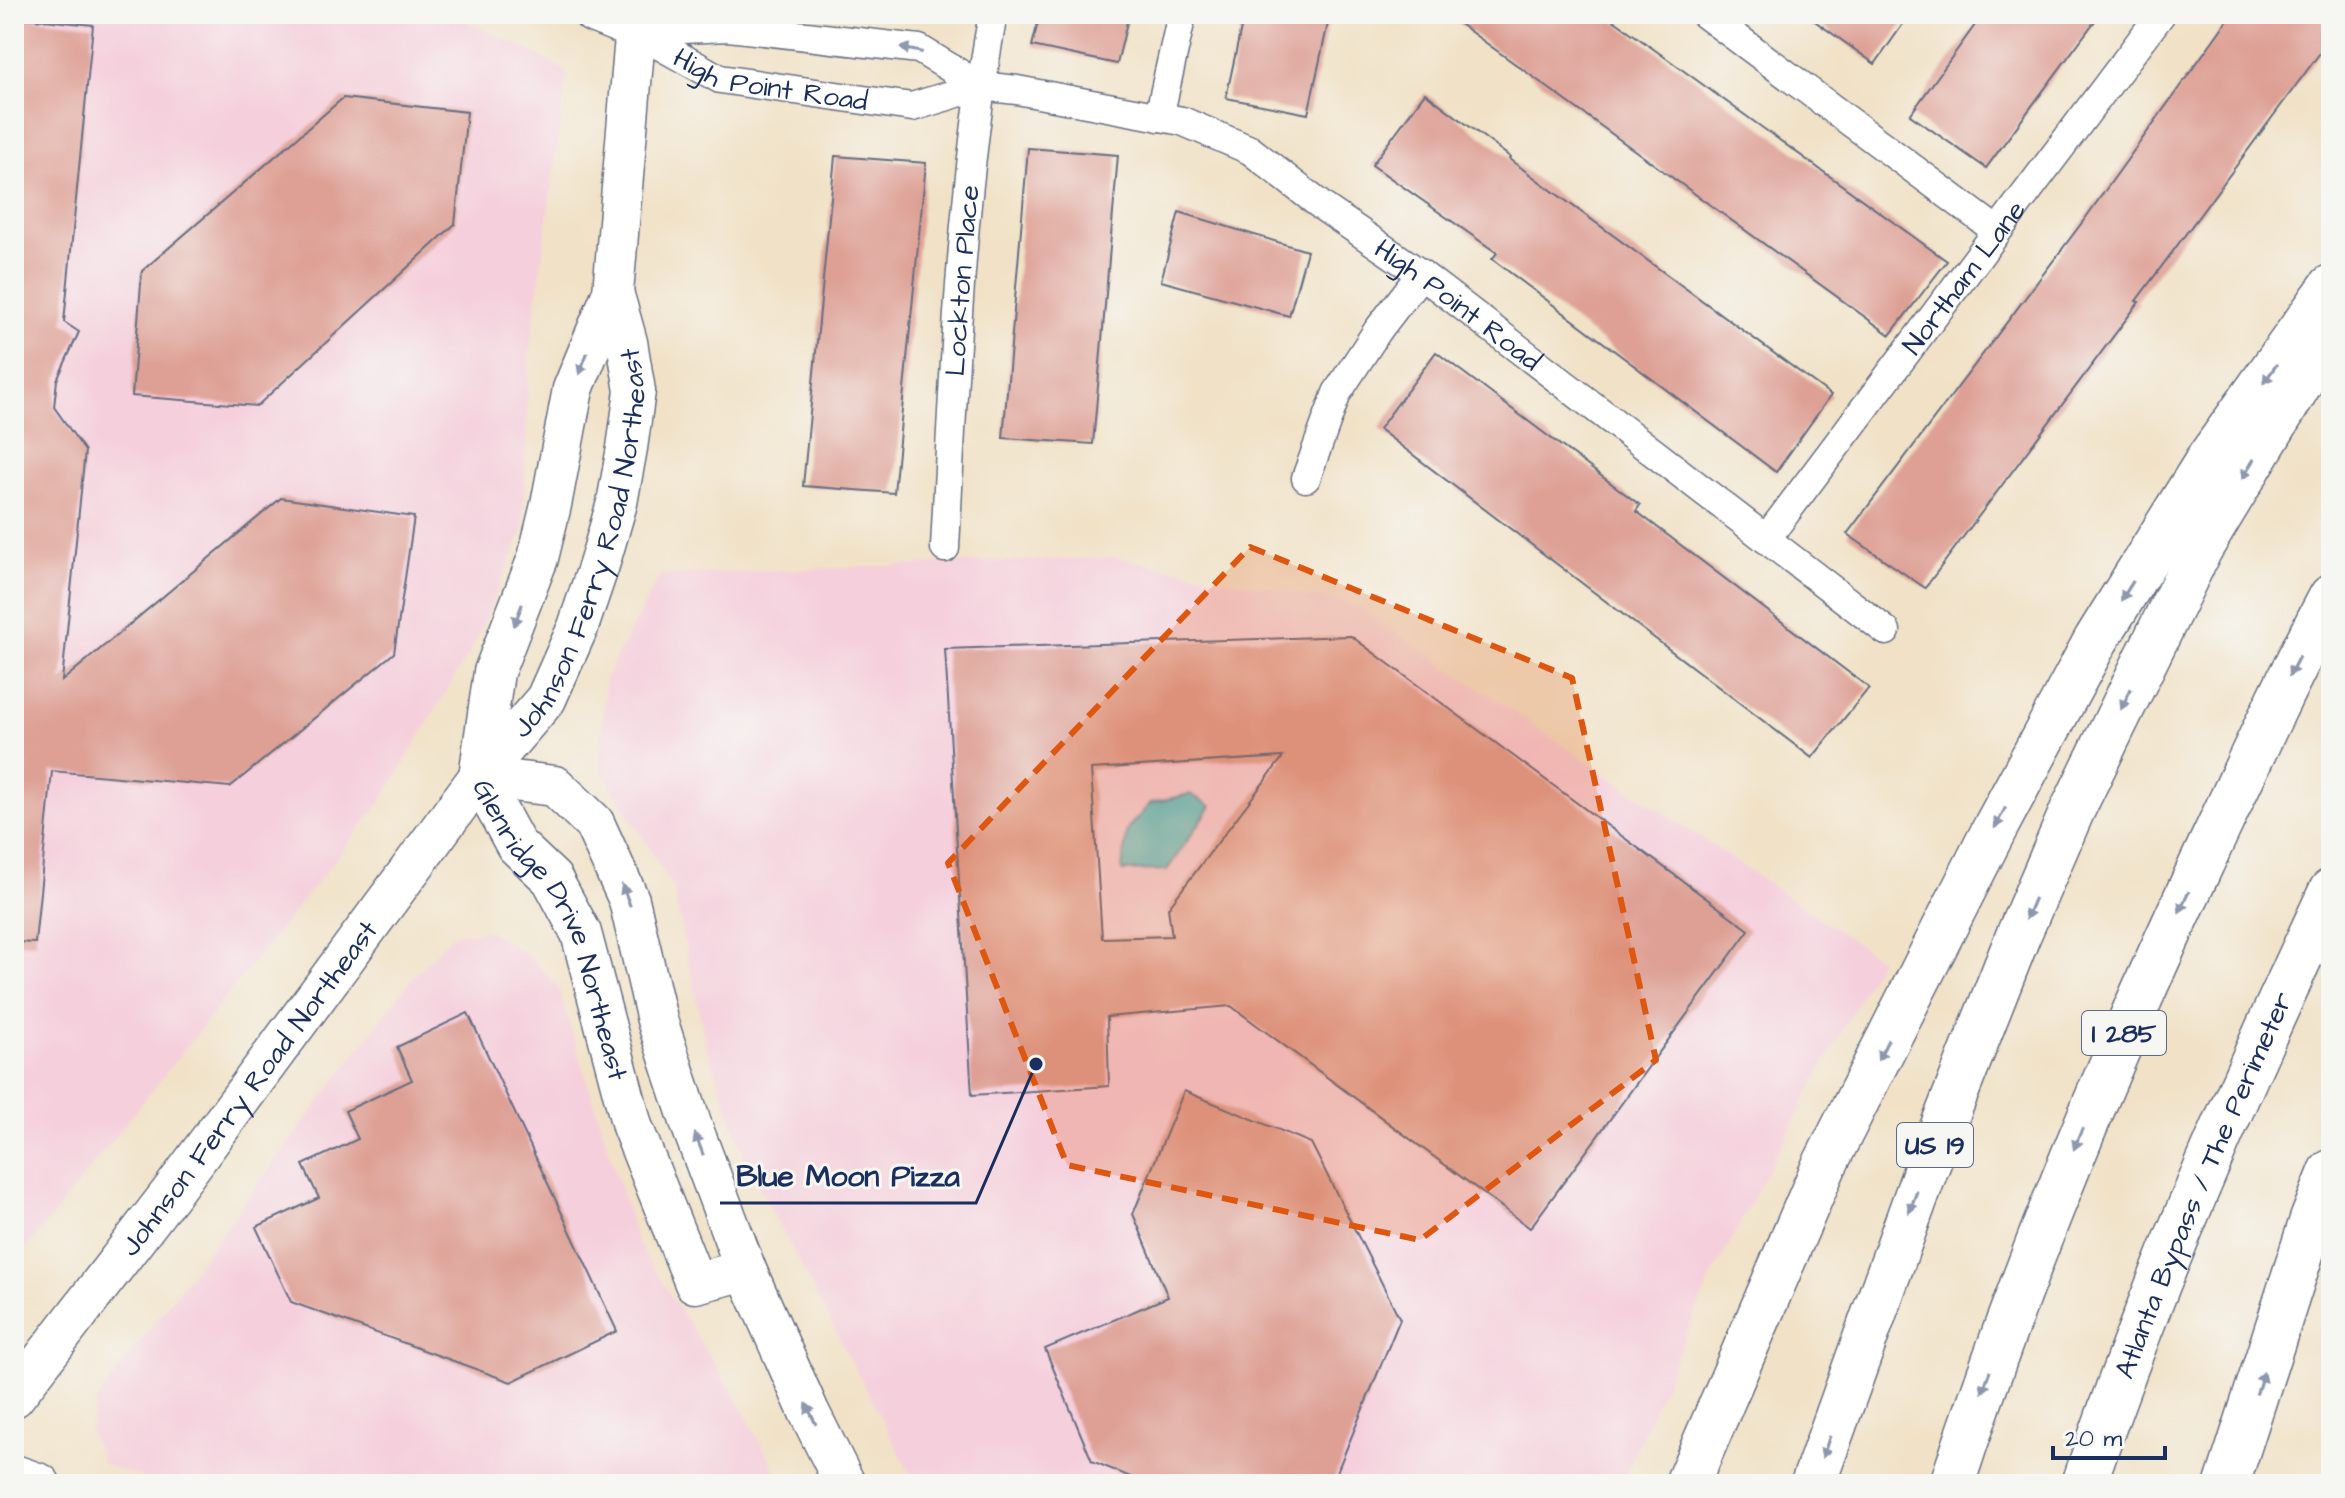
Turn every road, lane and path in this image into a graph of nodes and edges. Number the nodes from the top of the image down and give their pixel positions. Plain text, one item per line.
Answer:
1 (592, 14) edge
2 (993, 14) edge
3 (1182, 14) edge
4 (1705, 14) edge
5 (2161, 14) edge
6 (636, 23) edge
7 (980, 86) junction
8 (1159, 117) junction
9 (1997, 231) junction
10 (1421, 274) junction
11 (2331, 287) edge
12 (613, 292) junction
13 (2331, 330) edge
14 (1306, 478) dead end
15 (1766, 539) junction
16 (945, 548) dead end
17 (2331, 597) edge
18 (1886, 631) dead end
19 (479, 777) junction
20 (2331, 891) edge
21 (2331, 1172) edge
22 (746, 1270) junction
23 (14, 1397) edge
24 (14, 1475) edge
25 (40, 1484) edge
26 (845, 1484) edge
27 (1687, 1484) edge
28 (1813, 1484) edge
29 (1952, 1484) edge
30 (2084, 1484) edge
31 (2227, 1484) edge

1 - 6 street
2 - 7 street, Lockton Place
3 - 8 street
4 - 9 street
5 - 9 street, Northam Lane
7 -> 6 street, High Point Road
6 - 7 street, High Point Road
6 - 12 main road, Johnson Ferry Road Northeast
7 - 8 street, High Point Road
7 - 16 street, Lockton Place
8 - 10 street, High Point Road
9 - 15 street, Northam Lane
10 - 14 street
10 - 15 street, High Point Road
11 -> 27 highway
12 -> 19 main road, Johnson Ferry Road Northeast
12 - 19 main road, Johnson Ferry Road Northeast
13 -> 28 highway, US 19
15 - 18 street, High Point Road
17 -> 29 highway, I 285
22 -> 19 main road, Glenridge Drive Northeast
19 - 22 main road, Glenridge Drive Northeast
19 - 23 main road, Johnson Ferry Road Northeast
20 - 30 highway, Atlanta Bypass / The Perimeter
31 -> 21 highway
26 -> 22 main road, Glenridge Drive Northeast
24 - 25 main road

